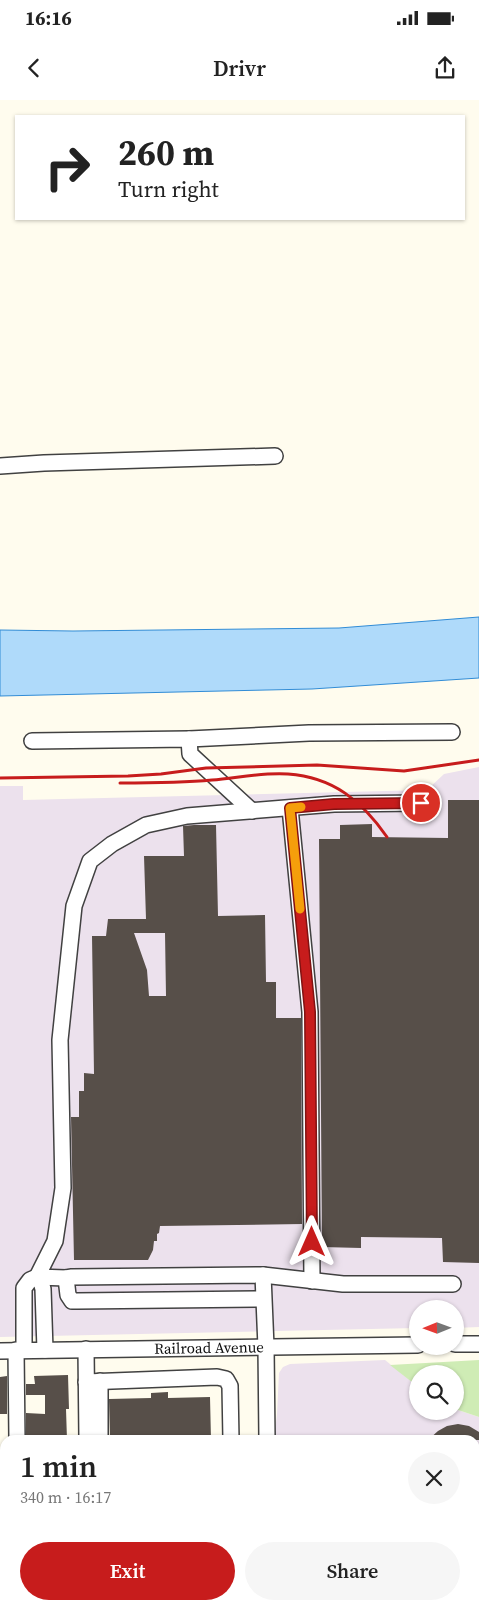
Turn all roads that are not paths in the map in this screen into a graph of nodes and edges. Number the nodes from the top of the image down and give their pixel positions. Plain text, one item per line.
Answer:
1 (275, 456) dead end
2 (0, 466) edge
3 (452, 732) dead end
4 (189, 739) junction
5 (32, 741) dead end
6 (421, 803) dead end
7 (290, 808) junction
8 (252, 811) junction
9 (263, 1275) junction
10 (37, 1277) junction
11 (66, 1278) junction
12 (312, 1281) junction
13 (453, 1284) dead end
14 (264, 1300) junction
15 (464, 1344) edge
16 (479, 1344) edge
17 (409, 1345) edge
18 (266, 1348) junction
19 (86, 1349) junction
20 (0, 1350) edge
21 (20, 1350) junction
22 (45, 1350) junction
23 (93, 1382) junction
24 (17, 1435) edge
25 (87, 1435) edge
26 (99, 1435) edge
27 (231, 1435) edge
28 (267, 1435) edge

1 - 2 street
3 - 4 street
4 - 5 street
4 - 8 street
6 - 7 street
7 - 8 street
7 - 12 street
8 - 10 street
9 - 11 street
9 - 12 street
9 - 14 street
10 - 11 street
10 - 21 street
10 - 22 street
11 - 14 street
12 - 13 street
14 - 18 street
15 - 16 street
17 - 18 street, Railroad Avenue
18 - 19 street, Railroad Avenue
18 - 28 street
19 - 22 street, Railroad Avenue
19 - 23 street
20 - 21 street, Railroad Avenue
21 - 22 street, Railroad Avenue
21 - 24 street
23 - 25 street
23 - 26 street
23 - 27 street

